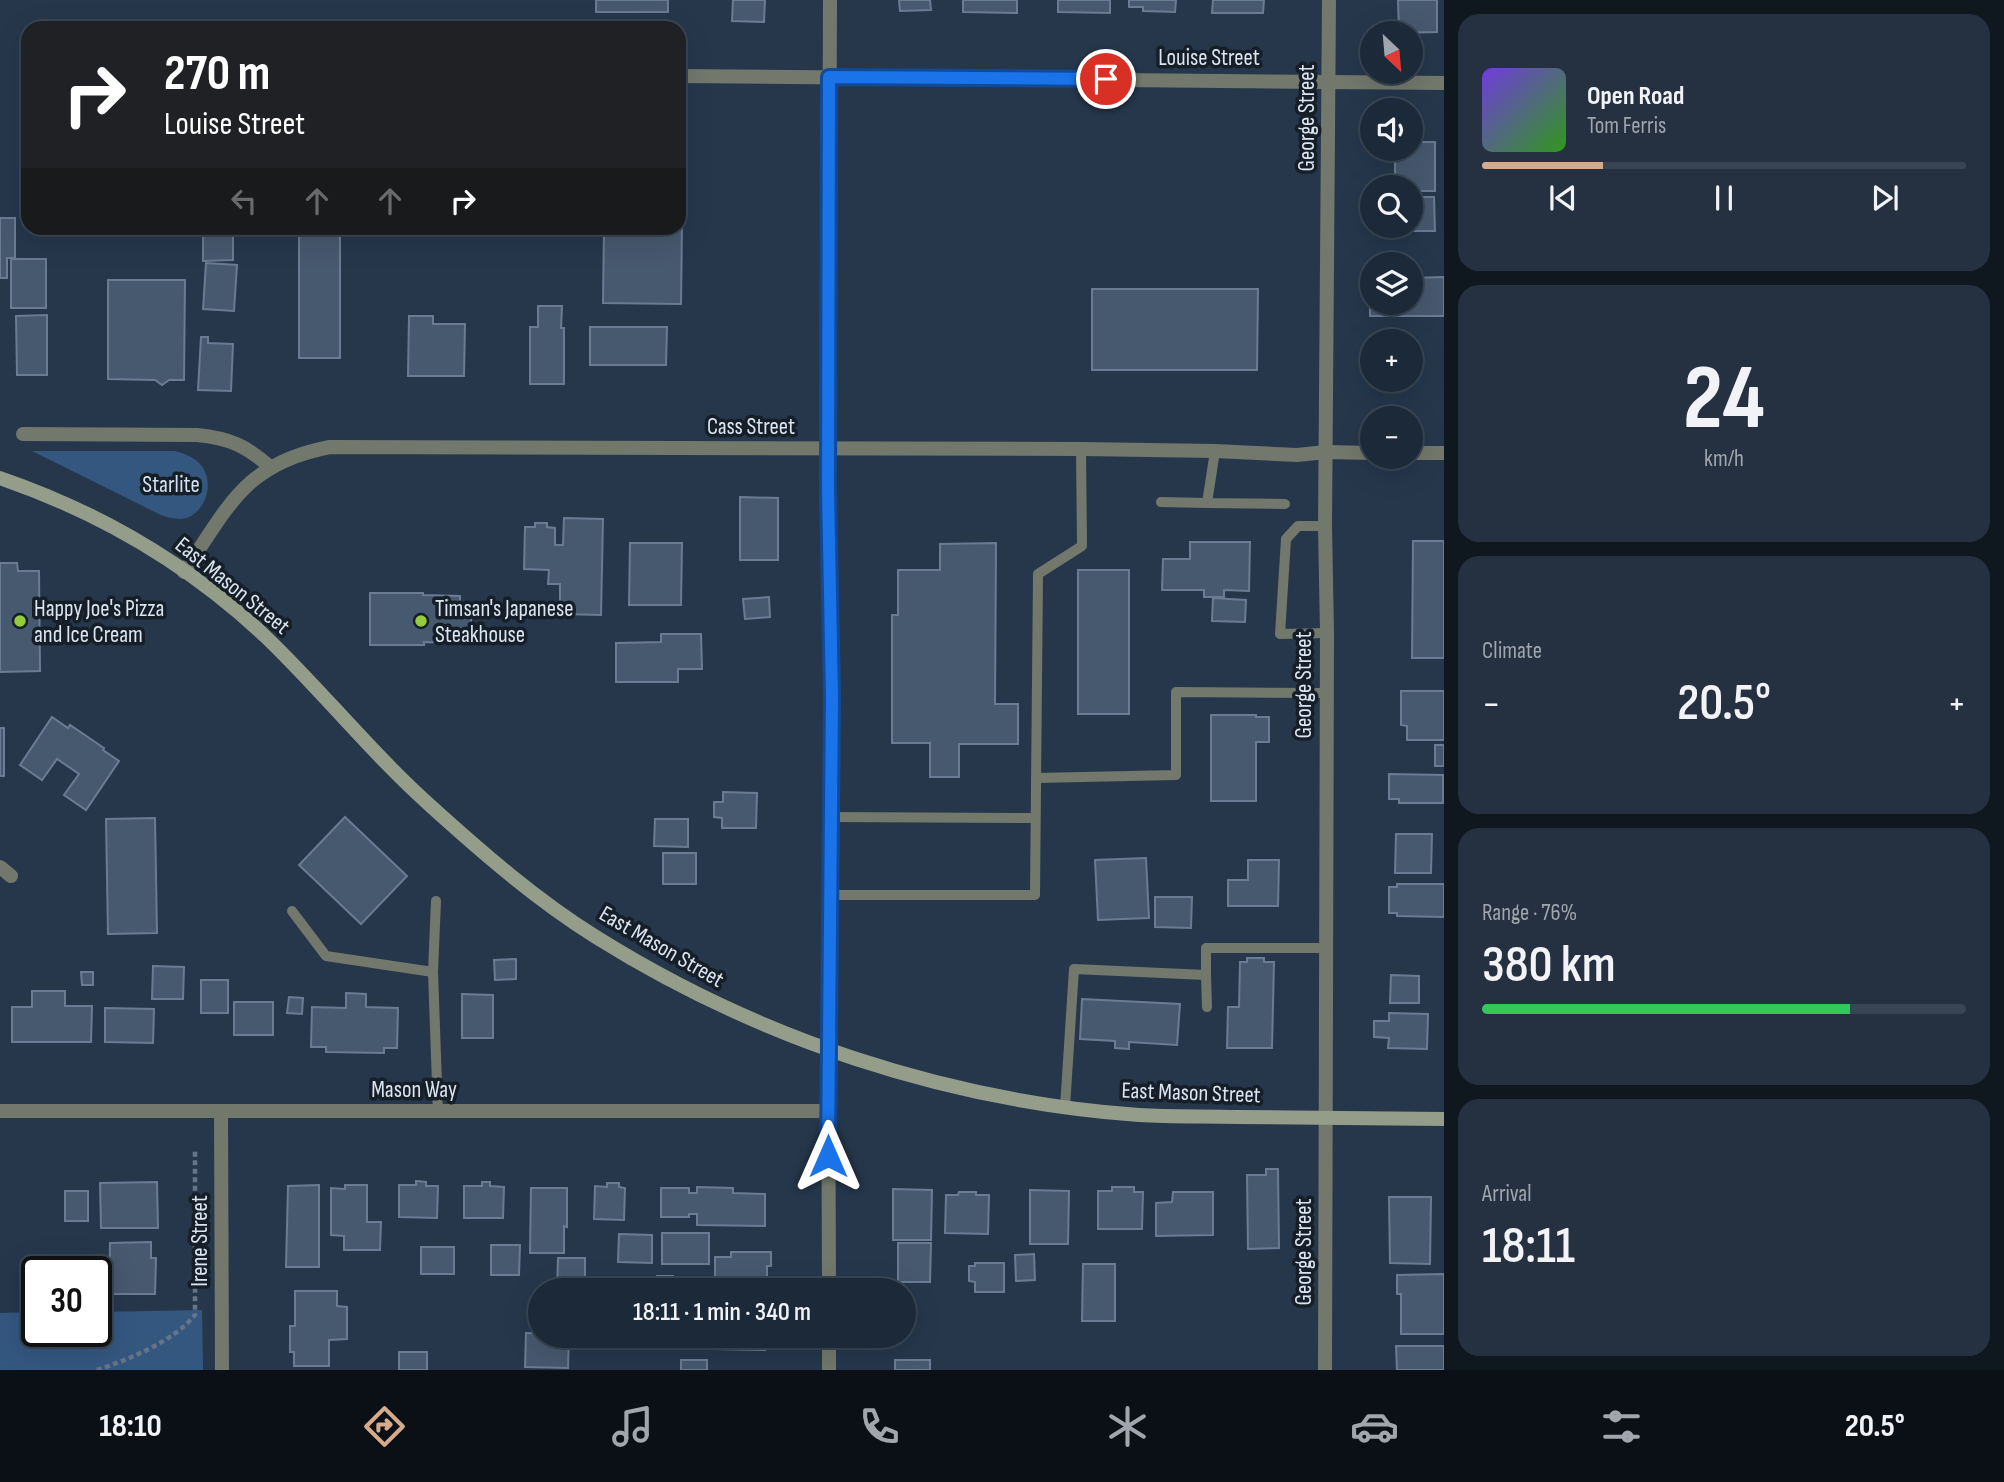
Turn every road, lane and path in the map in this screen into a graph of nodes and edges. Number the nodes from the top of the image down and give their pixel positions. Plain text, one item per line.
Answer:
1 (830, 0) edge
2 (1329, 0) edge
3 (686, 76) edge
4 (829, 77) junction
5 (1329, 81) junction
6 (1444, 83) edge
7 (23, 434) dead end
8 (828, 449) junction
9 (1081, 449) junction
10 (1215, 451) junction
11 (1326, 452) junction
12 (1360, 453) edge
13 (1423, 453) edge
14 (1444, 453) edge
15 (270, 467) junction
16 (0, 478) edge
17 (1161, 502) dead end
18 (1207, 503) junction
19 (1285, 504) dead end
20 (1325, 526) junction
21 (184, 572) junction
22 (1326, 633) junction
23 (1326, 693) junction
24 (1036, 778) junction
25 (830, 817) junction
26 (1035, 818) junction
27 (829, 895) junction
28 (436, 901) dead end
29 (292, 911) dead end
30 (1326, 948) junction
31 (433, 972) junction
32 (1206, 975) junction
33 (1207, 1007) dead end
34 (828, 1051) junction
35 (1065, 1107) junction
36 (0, 1111) edge
37 (828, 1111) junction
38 (221, 1112) junction
39 (438, 1112) junction
40 (1326, 1118) junction
41 (1444, 1119) edge
42 (195, 1152) dead end
43 (829, 1278) edge
44 (829, 1348) edge
45 (97, 1370) edge
46 (222, 1370) edge
47 (829, 1370) edge
48 (1325, 1370) edge

1 - 4 street
2 - 5 street, George Street
3 - 4 street, Louise Street
4 - 5 street, Louise Street
4 - 8 street
5 - 6 street, Louise Street
5 - 11 street, George Street
7 - 15 street
8 - 9 street, Cass Street
8 - 15 street, Cass Street
8 - 25 street
9 - 10 street, Cass Street
9 - 24 lane
10 - 11 street, Cass Street
10 - 18 lane
11 - 12 street, Cass Street
11 - 20 street, George Street
13 - 14 street
15 - 21 street, Cass Street
16 - 21 main road, East Mason Street
17 - 18 lane
18 - 19 lane
20 - 22 street, George Street
20 - 22 lane
21 - 34 main road, East Mason Street
22 - 23 street, George Street
23 - 24 lane
23 - 30 street, George Street
24 - 26 lane
25 - 26 lane
25 - 27 street
26 - 27 lane
27 - 34 street
28 - 31 lane
29 - 31 lane
30 - 32 lane
30 - 40 street, George Street
31 - 39 lane
32 - 33 lane
32 - 35 lane
34 - 35 main road, East Mason Street
34 - 37 street
35 - 40 main road, East Mason Street
36 - 38 street, Mason Way
37 - 39 street, Mason Way
37 - 43 street
38 - 39 street, Mason Way
38 - 46 street, Irene Street
40 - 41 main road, East Mason Street
40 - 48 street, George Street
42 - 45 path
44 - 47 street

